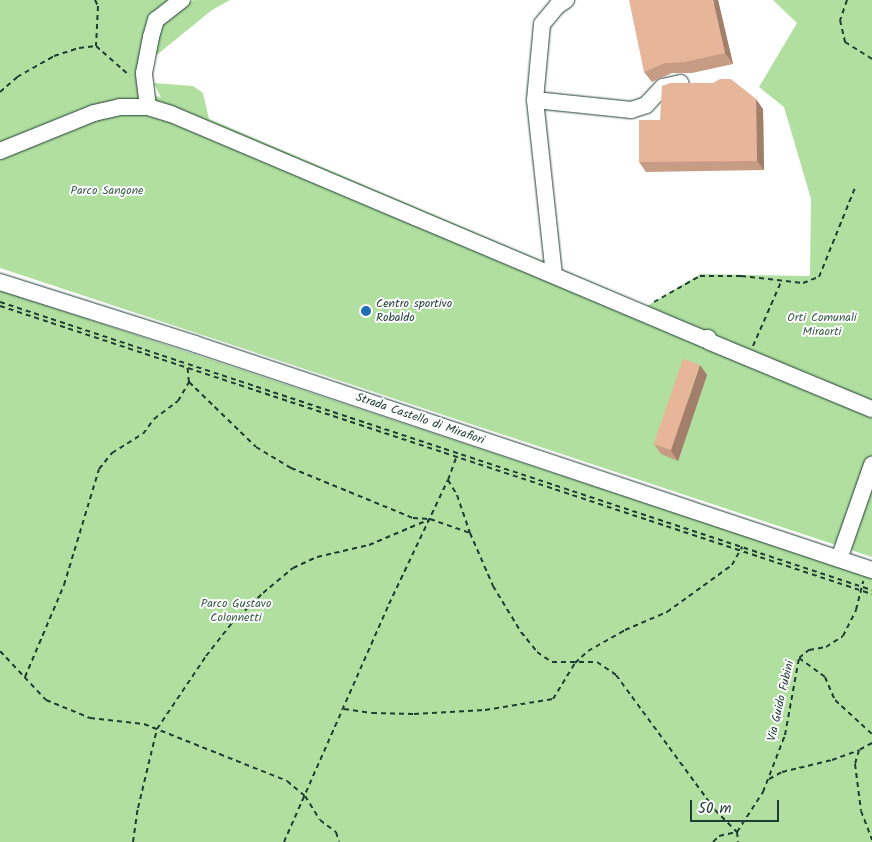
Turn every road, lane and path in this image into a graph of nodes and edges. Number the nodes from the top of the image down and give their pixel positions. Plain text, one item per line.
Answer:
1 (95, 0) edge
2 (182, 0) edge
3 (566, 0) edge
4 (847, 0) edge
5 (96, 46) junction
6 (872, 59) edge
7 (693, 83) edge
8 (0, 92) edge
9 (148, 99) junction
10 (535, 100) junction
11 (0, 151) edge
12 (855, 188) dead end
13 (554, 275) junction
14 (782, 281) junction
15 (0, 282) edge
16 (0, 302) edge
17 (0, 306) edge
18 (645, 314) junction
19 (748, 358) junction
20 (187, 364) junction
21 (186, 368) junction
22 (188, 382) junction
23 (872, 409) edge
24 (457, 453) junction
25 (456, 457) junction
26 (872, 465) edge
27 (448, 480) junction
28 (430, 519) junction
29 (470, 533) junction
30 (742, 547) junction
31 (740, 551) junction
32 (839, 559) junction
33 (869, 569) edge
34 (862, 587) junction
35 (872, 590) edge
36 (861, 591) junction
37 (872, 594) edge
38 (0, 650) edge
39 (799, 658) junction
40 (576, 663) junction
41 (25, 677) junction
42 (344, 709) junction
43 (157, 729) junction
44 (872, 734) edge
45 (872, 743) edge
46 (859, 750) junction
47 (768, 779) junction
48 (305, 796) junction
49 (737, 832) junction
50 (872, 840) edge
51 (133, 842) edge
52 (284, 842) edge
53 (339, 842) edge
54 (713, 842) edge
55 (738, 842) edge

1 - 5 path
2 - 9 street
3 - 10 street
4 - 6 path
5 - 8 path
5 - 9 path
7 - 10 street
9 - 11 street
9 - 13 street
10 - 13 street
12 - 14 path
13 - 18 street
14 - 18 path
14 - 19 path
15 - 32 street, Strada Castello di Mirafiori
16 - 20 path
17 - 21 path
18 - 19 street
19 - 23 street
20 - 21 path
20 - 24 path
21 - 22 path
21 - 25 path
22 - 28 path
22 - 41 path
24 - 25 path
24 - 30 path
25 - 27 path
25 - 31 path
26 - 32 street
27 - 28 path
27 - 29 path
28 - 29 path
28 - 42 path
28 - 43 path
29 - 40 path
30 - 31 path
30 - 34 path
31 - 36 path
31 - 40 path
32 - 33 street, Strada Castello di Mirafiori
33 - 34 path, Via Guido Fubini
34 - 35 path
34 - 36 path, Via Guido Fubini
36 - 37 path
36 - 39 path, Via Guido Fubini
38 - 41 path
39 - 44 path
39 - 47 path, Via Guido Fubini
40 - 42 path
40 - 49 path
41 - 43 path
42 - 48 path
43 - 48 path
43 - 51 path
45 - 46 path
46 - 47 path
46 - 50 path
47 - 49 path, Via Guido Fubini
48 - 52 path
48 - 53 path
49 - 54 path
49 - 55 path

